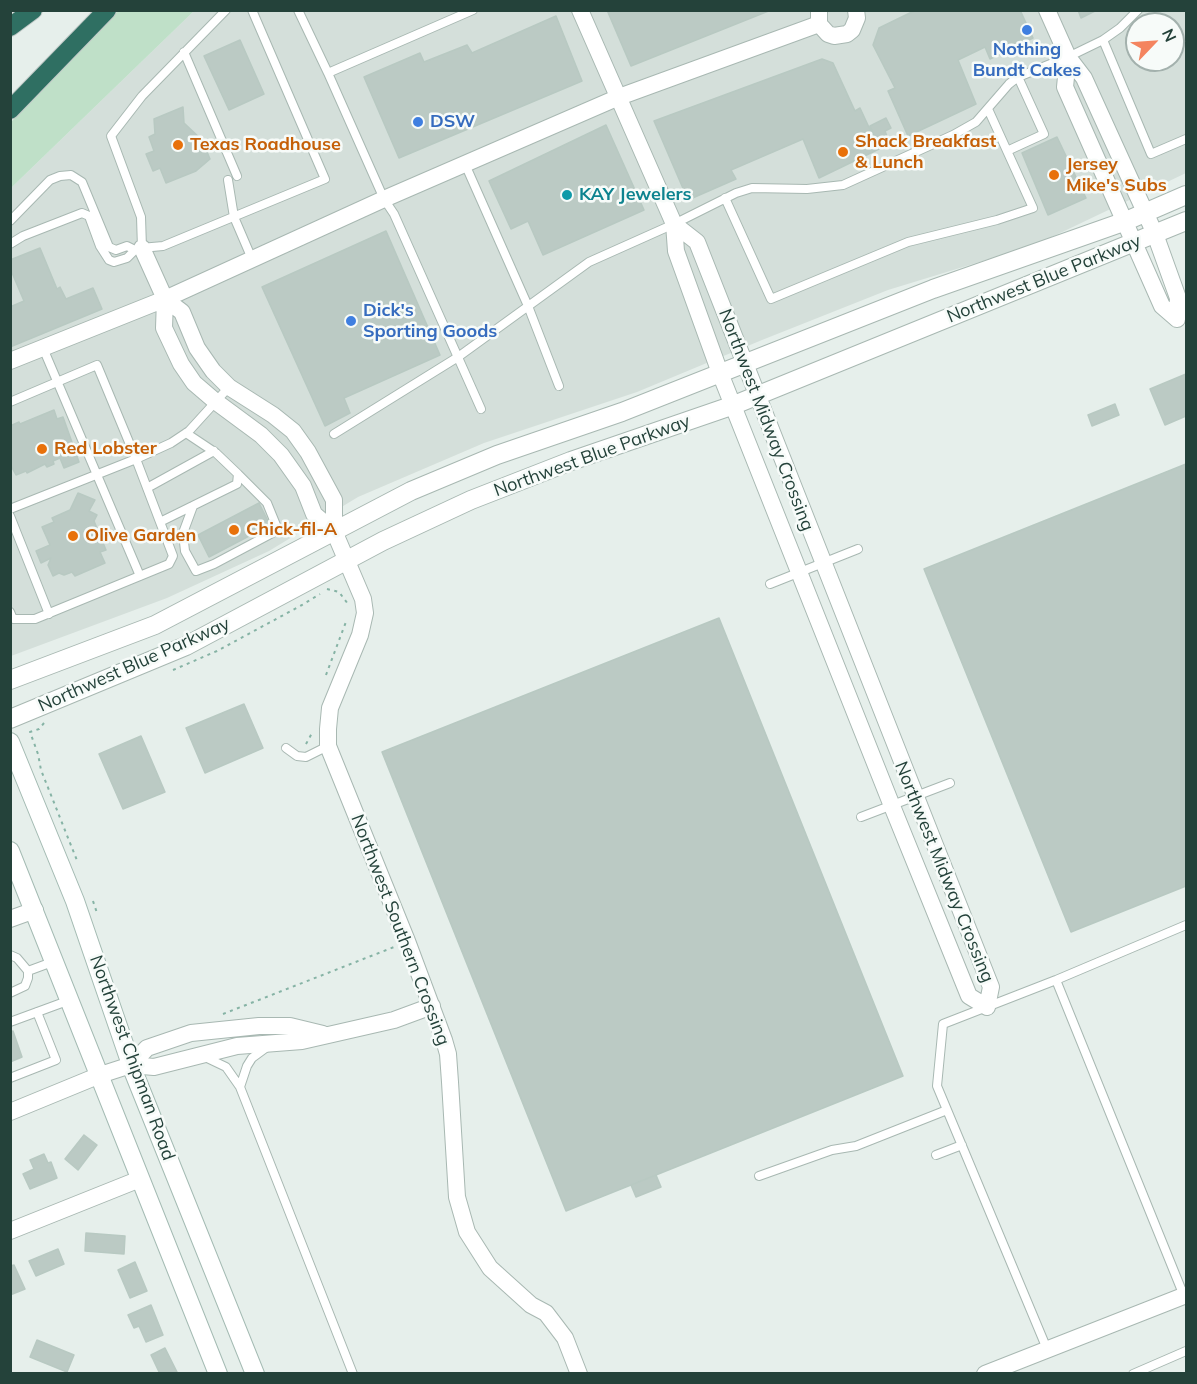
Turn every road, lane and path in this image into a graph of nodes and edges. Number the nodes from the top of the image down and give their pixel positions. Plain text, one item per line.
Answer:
1 (33, 10) edge
2 (107, 10) edge
3 (226, 10) edge
4 (252, 10) edge
5 (298, 10) edge
6 (473, 10) edge
7 (580, 10) edge
8 (1047, 10) edge
9 (1138, 10) edge
10 (856, 11) edge
11 (819, 17) edge
12 (10, 27) edge
13 (1103, 40) junction
14 (184, 52) junction
15 (1068, 57) junction
16 (328, 73) junction
17 (1018, 77) junction
18 (619, 97) junction
19 (988, 109) junction
20 (10, 110) edge
21 (1186, 139) edge
22 (1007, 150) junction
23 (465, 164) junction
24 (237, 176) dead end
25 (228, 180) dead end
26 (1186, 195) edge
27 (725, 198) junction
28 (384, 199) junction
29 (1145, 212) junction
30 (234, 217) junction
31 (10, 221) edge
32 (1126, 221) junction
33 (1186, 221) edge
34 (674, 224) junction
35 (1155, 234) junction
36 (1135, 243) junction
37 (10, 244) edge
38 (139, 249) junction
39 (252, 259) junction
40 (165, 299) junction
41 (528, 306) junction
42 (43, 348) junction
43 (458, 357) junction
44 (10, 361) edge
45 (745, 364) junction
46 (720, 374) junction
47 (56, 382) junction
48 (559, 386) dead end
49 (229, 387) junction
50 (756, 395) junction
51 (215, 401) junction
52 (10, 402) edge
53 (734, 405) junction
54 (481, 409) dead end
55 (186, 433) junction
56 (334, 434) dead end
57 (214, 451) junction
58 (136, 459) junction
59 (238, 474) junction
60 (97, 475) junction
61 (147, 488) junction
62 (193, 506) junction
63 (10, 509) edge
64 (10, 516) edge
65 (160, 522) junction
66 (334, 531) junction
67 (858, 549) dead end
68 (346, 561) junction
69 (823, 563) junction
70 (800, 572) junction
71 (140, 576) junction
72 (770, 584) dead end
73 (348, 604) dead end
74 (10, 612) edge
75 (49, 614) junction
76 (349, 614) dead end
77 (172, 670) dead end
78 (324, 679) dead end
79 (10, 680) edge
80 (10, 719) edge
81 (45, 722) dead end
82 (313, 726) dead end
83 (10, 742) edge
84 (328, 746) junction
85 (285, 748) dead end
86 (298, 756) junction
87 (951, 783) dead end
88 (915, 797) junction
89 (892, 806) junction
90 (861, 817) dead end
91 (10, 851) edge
92 (79, 866) dead end
93 (92, 898) dead end
94 (35, 910) junction
95 (98, 918) dead end
96 (10, 919) edge
97 (1186, 925) edge
98 (407, 941) junction
99 (10, 955) edge
100 (55, 961) junction
101 (28, 971) junction
102 (1056, 980) junction
103 (10, 993) edge
104 (71, 1000) junction
105 (432, 1006) junction
106 (987, 1007) junction
107 (37, 1012) junction
108 (222, 1014) dead end
109 (10, 1022) edge
110 (326, 1035) junction
111 (274, 1043) junction
112 (195, 1055) junction
113 (131, 1065) junction
114 (100, 1075) junction
115 (10, 1078) edge
116 (240, 1087) junction
117 (947, 1110) junction
118 (10, 1112) edge
119 (962, 1145) junction
120 (936, 1155) dead end
121 (759, 1176) dead end
122 (140, 1179) junction
123 (10, 1231) edge
124 (1185, 1295) edge
125 (1047, 1349) junction
126 (1186, 1351) edge
127 (1149, 1371) edge
128 (218, 1374) edge
129 (255, 1374) edge
130 (353, 1374) edge
131 (579, 1374) edge
132 (985, 1374) edge
133 (1133, 1374) edge

1 - 12 highway
2 - 20 highway
3 - 14 lane
4 - 30 lane
5 - 16 lane
6 - 16 lane
7 - 18 street, Northwest Midway Crossing
8 - 15 street
9 - 13 lane
10 - 11 street
11 - 18 street
13 - 15 lane
13 - 21 lane
14 - 24 lane
14 - 38 lane
15 - 17 lane
15 - 29 street
15 - 32 street
16 - 28 lane
17 - 19 lane
17 - 22 lane
18 - 23 street
18 - 34 street, Northwest Midway Crossing
19 - 22 lane
19 - 27 lane
22 - 27 lane
23 - 28 street
23 - 41 lane
25 - 30 lane
26 - 29 street, Northwest Blue Parkway
27 - 34 lane
28 - 39 street
28 - 43 lane
29 - 32 street, Northwest Blue Parkway
29 - 35 street
30 - 38 lane
30 - 39 lane
31 - 38 lane
32 - 36 street
32 - 45 street, Northwest Blue Parkway
33 - 35 street, Northwest Blue Parkway
34 - 41 lane
34 - 45 street, Northwest Midway Crossing
34 - 46 street, Northwest Midway Crossing
35 - 36 street, Northwest Blue Parkway
35 - 36 street
36 - 50 street, Northwest Blue Parkway
37 - 38 lane
38 - 40 street, Northwest Southern Crossing
39 - 40 street
40 - 42 street
40 - 49 street, Northwest Southern Crossing
40 - 51 street, Northwest Southern Crossing
41 - 43 lane
41 - 48 lane
42 - 44 street
42 - 47 lane
43 - 54 lane
43 - 56 lane
45 - 46 street, Northwest Blue Parkway
45 - 50 street, Northwest Midway Crossing
46 - 53 street, Northwest Midway Crossing
46 - 66 street, Northwest Blue Parkway
47 - 52 lane
47 - 58 lane
47 - 60 lane
49 - 51 lane
49 - 66 street, Northwest Southern Crossing
50 - 53 street, Northwest Blue Parkway
50 - 69 street, Northwest Midway Crossing
51 - 55 lane
51 - 66 street, Northwest Southern Crossing
53 - 68 street, Northwest Blue Parkway
53 - 70 street, Northwest Midway Crossing
55 - 57 lane
55 - 58 lane
57 - 59 lane
57 - 61 lane
58 - 60 lane
58 - 61 lane
59 - 62 lane
59 - 62 lane
60 - 63 lane
60 - 71 lane
61 - 65 lane
62 - 65 lane
64 - 75 lane
65 - 71 lane
66 - 68 street, Northwest Southern Crossing
66 - 79 street, Northwest Blue Parkway
67 - 69 lane
68 - 80 street, Northwest Blue Parkway
68 - 84 street, Northwest Southern Crossing
69 - 70 lane
69 - 88 street, Northwest Midway Crossing
70 - 72 lane
70 - 89 street, Northwest Midway Crossing
71 - 75 lane
73 - 77 path
74 - 75 lane
76 - 78 path
81 - 92 path
82 - 86 path
83 - 113 street, Northwest Chipman Road
84 - 86 lane
84 - 98 street, Northwest Southern Crossing
85 - 86 lane
87 - 88 lane
88 - 89 lane
88 - 106 street, Northwest Midway Crossing
89 - 90 lane
89 - 106 street, Northwest Midway Crossing
91 - 94 street, Northwest Chipman Road
93 - 95 path
94 - 96 street
94 - 100 street, Northwest Chipman Road
97 - 102 lane
98 - 105 street, Northwest Southern Crossing
98 - 108 path
99 - 101 lane
100 - 101 lane
100 - 104 street, Northwest Chipman Road
101 - 103 lane
102 - 106 lane
102 - 124 lane
104 - 107 lane
104 - 114 street, Northwest Chipman Road
105 - 110 street
105 - 131 street, Northwest Southern Crossing
106 - 117 lane
107 - 109 lane
107 - 115 lane
110 - 111 street
110 - 113 street
111 - 112 street
111 - 116 lane
112 - 113 street
112 - 116 lane
113 - 114 street
113 - 129 street, Northwest Chipman Road
114 - 118 street
114 - 122 street, Northwest Chipman Road
116 - 130 lane
117 - 119 lane
117 - 121 lane
119 - 120 lane
119 - 125 lane
122 - 123 street
122 - 128 street, Northwest Chipman Road
124 - 125 street
125 - 132 street
126 - 127 lane
127 - 133 lane

